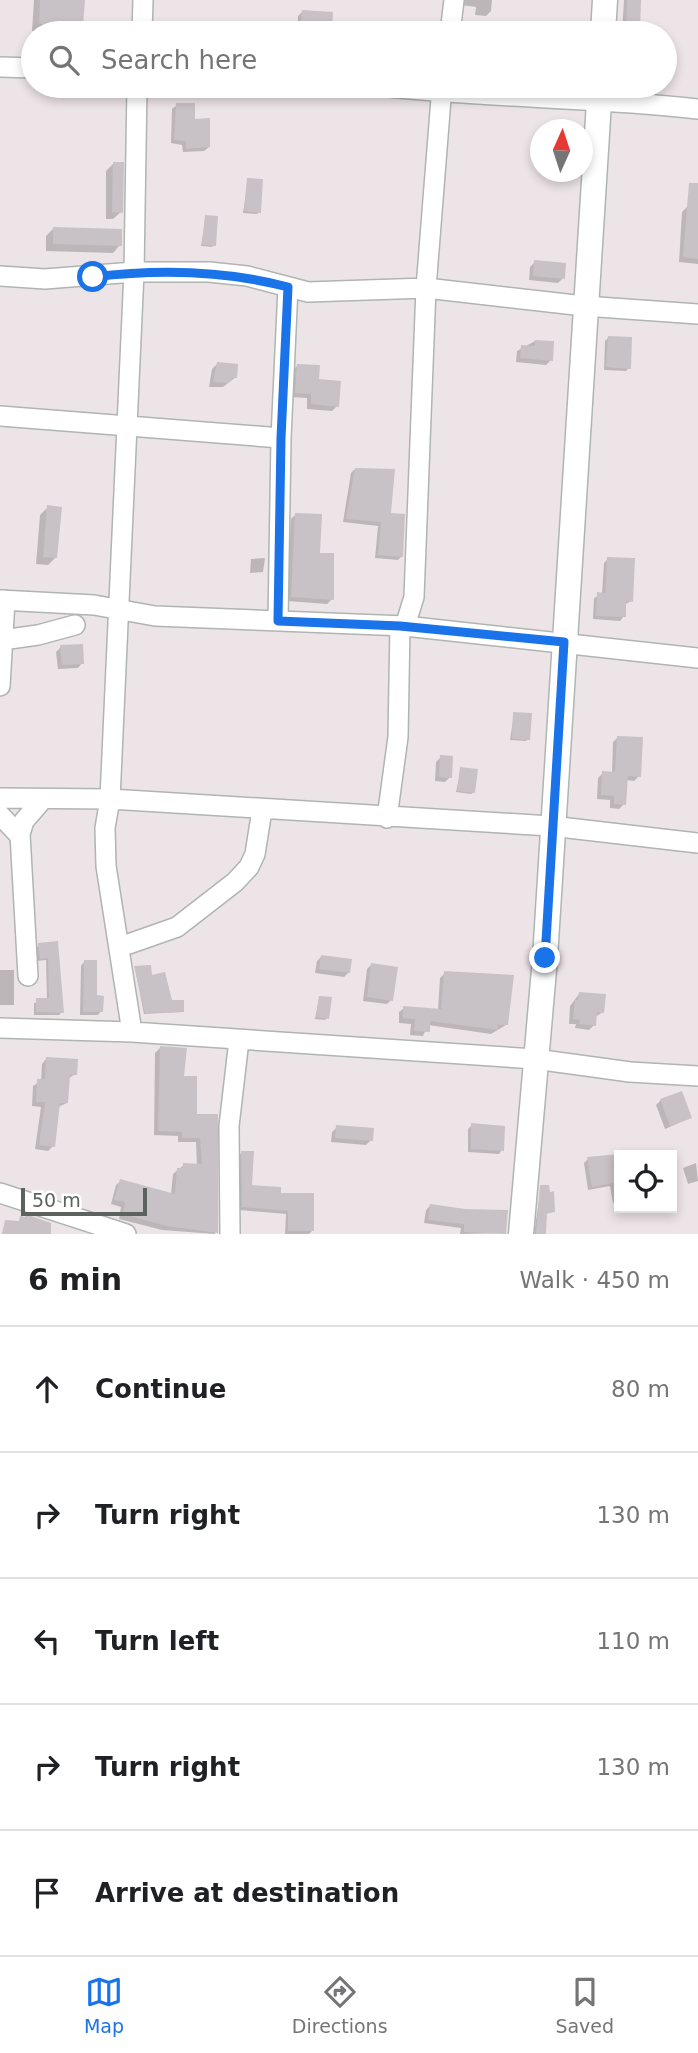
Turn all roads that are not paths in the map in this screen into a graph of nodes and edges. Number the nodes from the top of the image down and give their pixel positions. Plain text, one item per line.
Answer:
1 (143, 0) edge
2 (454, 0) edge
3 (605, 0) edge
4 (142, 21) edge
5 (451, 21) edge
6 (604, 21) edge
7 (0, 67) edge
8 (21, 68) edge
9 (137, 98) edge
10 (441, 98) edge
11 (599, 98) edge
12 (634, 98) edge
13 (698, 109) edge
14 (134, 272) junction
15 (0, 276) edge
16 (288, 287) junction
17 (426, 288) junction
18 (584, 306) junction
19 (698, 314) edge
20 (0, 416) edge
21 (128, 428) junction
22 (281, 438) junction
23 (2, 600) edge
24 (120, 610) junction
25 (278, 621) junction
26 (75, 625) dead end
27 (402, 626) junction
28 (1, 641) edge
29 (564, 642) junction
30 (698, 658) edge
31 (0, 686) edge
32 (0, 798) edge
33 (43, 799) junction
34 (110, 799) junction
35 (262, 810) junction
36 (0, 815) edge
37 (387, 818) junction
38 (551, 827) junction
39 (20, 836) junction
40 (698, 843) edge
41 (120, 947) junction
42 (29, 976) dead end
43 (0, 1028) edge
44 (132, 1032) junction
45 (239, 1040) junction
46 (535, 1059) junction
47 (694, 1076) edge
48 (698, 1095) edge
49 (0, 1193) edge
50 (126, 1234) edge
51 (230, 1234) edge
52 (520, 1234) edge

1 - 4 street
2 - 5 street
3 - 6 street
7 - 8 street
9 - 14 street
10 - 17 street
11 - 18 street
12 - 13 street
14 - 15 street
14 - 16 street
14 - 21 street
16 - 17 street
16 - 22 street
17 - 18 street
17 - 27 street
18 - 19 street
18 - 29 street
20 - 21 street
21 - 22 street
21 - 24 street
22 - 25 street
23 - 24 street
23 - 28 street
24 - 25 street
24 - 34 street
25 - 27 street
26 - 28 street
27 - 29 street
27 - 37 street
28 - 31 street
29 - 30 street
29 - 38 street
32 - 33 street
33 - 34 street
33 - 39 street
34 - 35 street
34 - 41 street
35 - 37 street
35 - 41 street
36 - 39 street
37 - 38 street
38 - 40 street
38 - 46 street
39 - 42 street
41 - 44 street
43 - 44 street
44 - 45 street
45 - 46 street
45 - 51 street
46 - 47 street
46 - 52 street
47 - 48 street
49 - 50 street

